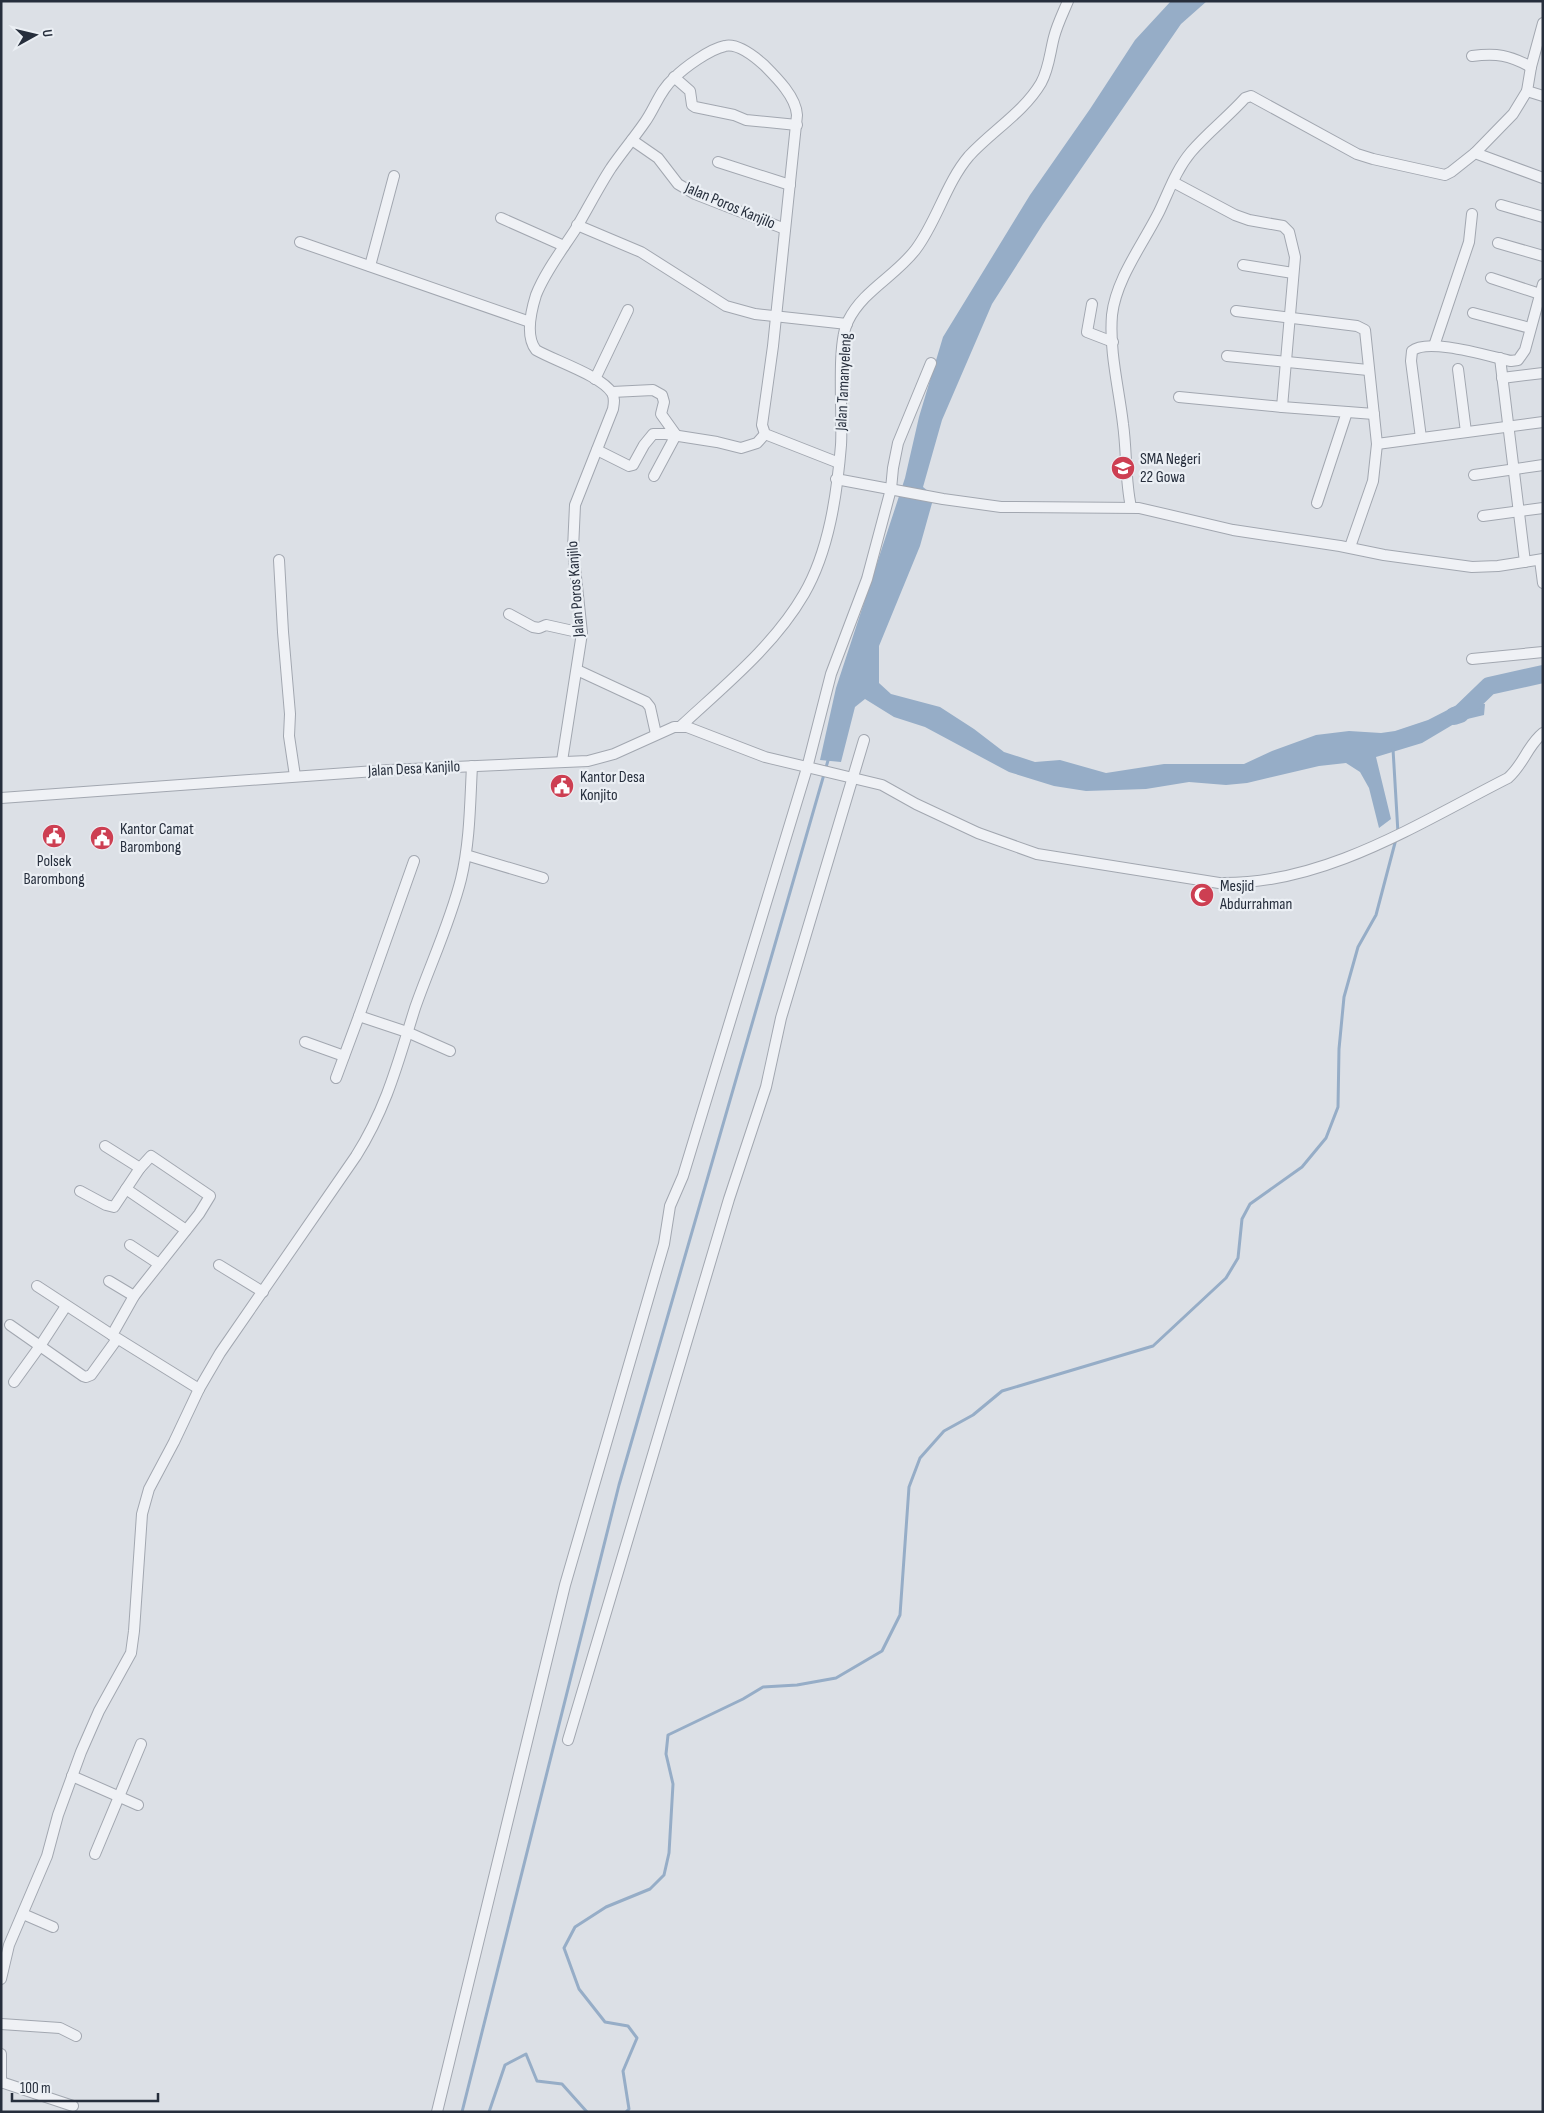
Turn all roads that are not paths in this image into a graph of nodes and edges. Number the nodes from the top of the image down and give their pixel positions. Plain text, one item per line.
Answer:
1 (1068, 1) edge
2 (1543, 23) edge
3 (1472, 56) dead end
4 (1531, 67) junction
5 (674, 77) junction
6 (1527, 91) junction
7 (1543, 96) edge
8 (797, 124) junction
9 (632, 140) junction
10 (1475, 153) junction
11 (718, 162) dead end
12 (394, 176) dead end
13 (1543, 178) edge
14 (1173, 182) junction
15 (790, 184) junction
16 (1501, 205) dead end
17 (1472, 214) dead end
18 (1543, 217) edge
19 (501, 218) dead end
20 (577, 226) junction
21 (785, 229) junction
22 (300, 242) dead end
23 (1498, 243) dead end
24 (564, 246) junction
25 (1543, 256) edge
26 (370, 266) junction
27 (1243, 266) dead end
28 (1293, 273) junction
29 (1491, 278) dead end
30 (1541, 289) edge
31 (1092, 304) dead end
32 (628, 310) dead end
33 (1236, 311) dead end
34 (1473, 313) dead end
35 (1290, 316) junction
36 (776, 317) junction
37 (530, 322) junction
38 (847, 324) junction
39 (1530, 328) junction
40 (1113, 342) junction
41 (1434, 346) junction
42 (1226, 356) dead end
43 (1500, 358) junction
44 (1286, 362) junction
45 (931, 363) dead end
46 (1458, 369) dead end
47 (1368, 370) junction
48 (1543, 373) edge
49 (1502, 378) junction
50 (596, 379) junction
51 (612, 392) junction
52 (1179, 397) dead end
53 (1282, 407) junction
54 (1347, 412) junction
55 (1374, 414) junction
56 (1543, 422) edge
57 (1508, 427) junction
58 (1466, 432) junction
59 (765, 434) junction
60 (676, 435) junction
61 (1421, 438) junction
62 (1377, 444) junction
63 (597, 450) junction
64 (839, 463) junction
65 (1543, 465) edge
66 (1514, 470) junction
67 (1474, 475) dead end
68 (654, 476) dead end
69 (836, 479) junction
70 (894, 490) junction
71 (1317, 503) dead end
72 (1131, 508) junction
73 (1543, 508) edge
74 (1519, 512) junction
75 (1483, 516) dead end
76 (1350, 548) junction
77 (280, 560) dead end
78 (1541, 560) edge
79 (1525, 562) junction
80 (1543, 583) edge
81 (509, 614) dead end
82 (582, 633) junction
83 (1543, 652) edge
84 (1472, 659) dead end
85 (577, 670) junction
86 (681, 726) junction
87 (1543, 733) edge
88 (656, 734) junction
89 (864, 740) dead end
90 (562, 761) junction
91 (472, 766) junction
92 (810, 768) junction
93 (295, 776) junction
94 (850, 776) junction
95 (1, 798) edge
96 (466, 855) junction
97 (414, 861) dead end
98 (543, 878) dead end
99 (359, 1016) junction
100 (408, 1032) junction
101 (305, 1042) dead end
102 (450, 1051) dead end
103 (344, 1056) junction
104 (336, 1078) dead end
105 (105, 1146) dead end
106 (140, 1168) junction
107 (80, 1190) dead end
108 (126, 1190) junction
109 (186, 1230) junction
110 (130, 1245) dead end
111 (159, 1264) junction
112 (219, 1265) dead end
113 (109, 1281) dead end
114 (37, 1286) dead end
115 (263, 1292) junction
116 (134, 1296) junction
117 (66, 1306) junction
118 (10, 1325) dead end
119 (114, 1337) junction
120 (40, 1346) junction
121 (14, 1382) dead end
122 (199, 1389) junction
123 (568, 1740) dead end
124 (141, 1744) dead end
125 (72, 1776) junction
126 (119, 1795) junction
127 (138, 1805) dead end
128 (95, 1854) dead end
129 (23, 1914) junction
130 (52, 1927) dead end
131 (3, 1958) edge
132 (1, 1979) edge
133 (1, 2024) edge
134 (76, 2036) dead end
135 (1, 2054) edge
136 (1, 2083) edge
137 (73, 2106) dead end
138 (437, 2112) edge

1 - 38 street, Jalan Tamanyeleng
2 - 4 street
3 - 4 street
4 - 6 street
5 - 8 street
5 - 8 street, Jalan Poros Kanjilo
5 - 9 street, Jalan Poros Kanjilo
6 - 7 street
6 - 10 street
8 - 15 street, Jalan Poros Kanjilo
9 - 20 street, Jalan Poros Kanjilo
9 - 21 street, Jalan Poros Kanjilo
10 - 13 street
10 - 14 street
11 - 15 street
12 - 26 street
14 - 28 street
14 - 40 street
15 - 21 street, Jalan Poros Kanjilo
16 - 18 street
17 - 41 street
19 - 24 street
20 - 24 street, Jalan Poros Kanjilo
20 - 36 street
21 - 36 street, Jalan Poros Kanjilo
22 - 26 street
23 - 25 street
24 - 37 street, Jalan Poros Kanjilo
26 - 37 street
27 - 28 street
28 - 35 street
29 - 30 street
30 - 39 street
31 - 40 street
32 - 50 street
33 - 35 street
34 - 39 street
35 - 44 street
35 - 47 street
36 - 38 street
36 - 59 street, Jalan Poros Kanjilo
37 - 50 street, Jalan Poros Kanjilo
38 - 64 street, Jalan Tamanyeleng
39 - 43 street
40 - 72 street
41 - 43 street
41 - 61 street
42 - 44 street
43 - 49 street
44 - 47 street
44 - 53 street
45 - 70 street
46 - 58 street
47 - 55 street
48 - 49 street
49 - 57 street
50 - 51 street, Jalan Poros Kanjilo
51 - 60 street
51 - 63 street, Jalan Poros Kanjilo
52 - 53 street
53 - 54 street
54 - 55 street
54 - 71 street
55 - 62 street
56 - 57 street
57 - 58 street
57 - 66 street
58 - 61 street
59 - 60 street
59 - 64 street
60 - 63 street
60 - 68 street
61 - 62 street
62 - 76 street
63 - 82 street, Jalan Poros Kanjilo
64 - 69 street, Jalan Tamanyeleng
65 - 66 street
66 - 67 street
66 - 74 street
69 - 70 street
69 - 86 street, Jalan Tamanyeleng
70 - 72 street
70 - 92 street
72 - 76 street
73 - 74 street
74 - 75 street
74 - 79 street
76 - 79 street
77 - 93 street
78 - 79 street
78 - 80 street
81 - 82 street
82 - 85 street, Jalan Poros Kanjilo
83 - 84 street
85 - 88 street
85 - 90 street, Jalan Poros Kanjilo
86 - 88 street, Jalan Desa Kanjilo
86 - 92 street
87 - 94 street
88 - 90 street, Jalan Desa Kanjilo
89 - 94 street
90 - 91 street, Jalan Desa Kanjilo
91 - 93 street, Jalan Desa Kanjilo
91 - 96 street
92 - 94 street
92 - 138 street
93 - 95 street, Jalan Desa Kanjilo
94 - 123 street
96 - 98 street
96 - 100 street
97 - 99 street
99 - 100 street
99 - 103 street
100 - 102 street
100 - 115 street
101 - 103 street
103 - 104 street
105 - 106 street
106 - 108 street
106 - 109 street
107 - 108 street
108 - 109 street
109 - 111 street
110 - 111 street
111 - 116 street
112 - 115 street
113 - 116 street
114 - 117 street
115 - 122 street
116 - 119 street
117 - 119 street
117 - 120 street
118 - 120 street
119 - 120 street
119 - 122 street
120 - 121 street
122 - 125 street
124 - 126 street
125 - 126 street
125 - 129 street
126 - 127 street
126 - 128 street
129 - 130 street
129 - 131 street
131 - 132 street
133 - 134 street
135 - 136 street
136 - 137 street

